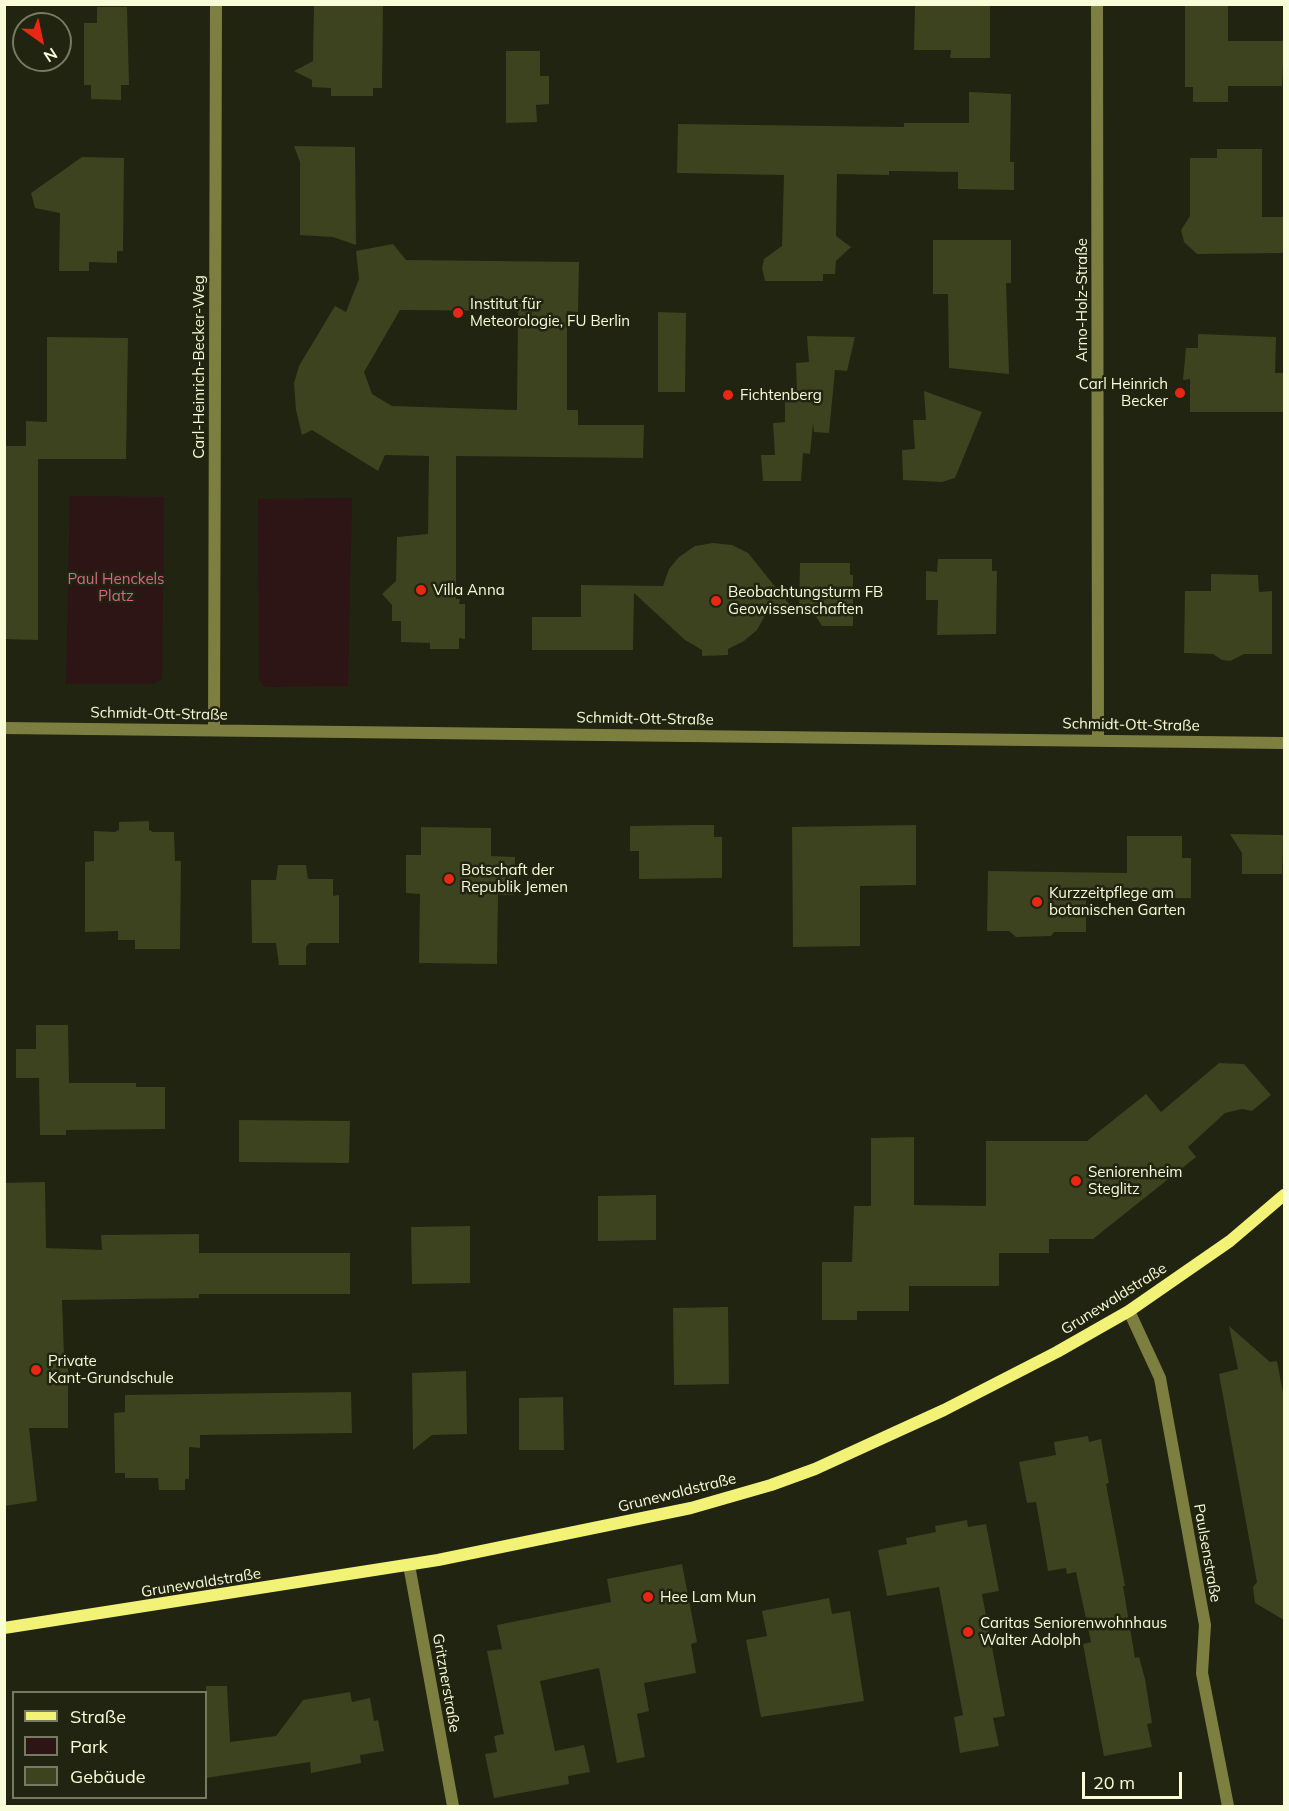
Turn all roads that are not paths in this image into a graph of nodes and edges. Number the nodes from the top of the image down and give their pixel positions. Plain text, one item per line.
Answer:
1 (216, 4) edge
2 (1097, 4) edge
3 (4, 728) edge
4 (214, 729) junction
5 (1098, 740) junction
6 (1284, 743) edge
7 (1284, 1195) edge
8 (1129, 1311) junction
9 (409, 1565) junction
10 (4, 1628) edge
11 (453, 1806) edge
12 (1228, 1806) edge

1 - 4 street, Carl-Heinrich-Becker-Weg
2 - 5 street, Arno-Holz-Straße
3 - 4 street, Schmidt-Ott-Straße
4 - 5 street, Schmidt-Ott-Straße
5 - 6 street, Schmidt-Ott-Straße
7 - 8 main road, Grunewaldstraße
8 - 9 main road, Grunewaldstraße
8 - 12 street, Paulsenstraße
9 - 10 main road, Grunewaldstraße
9 - 11 street, Gritznerstraße

